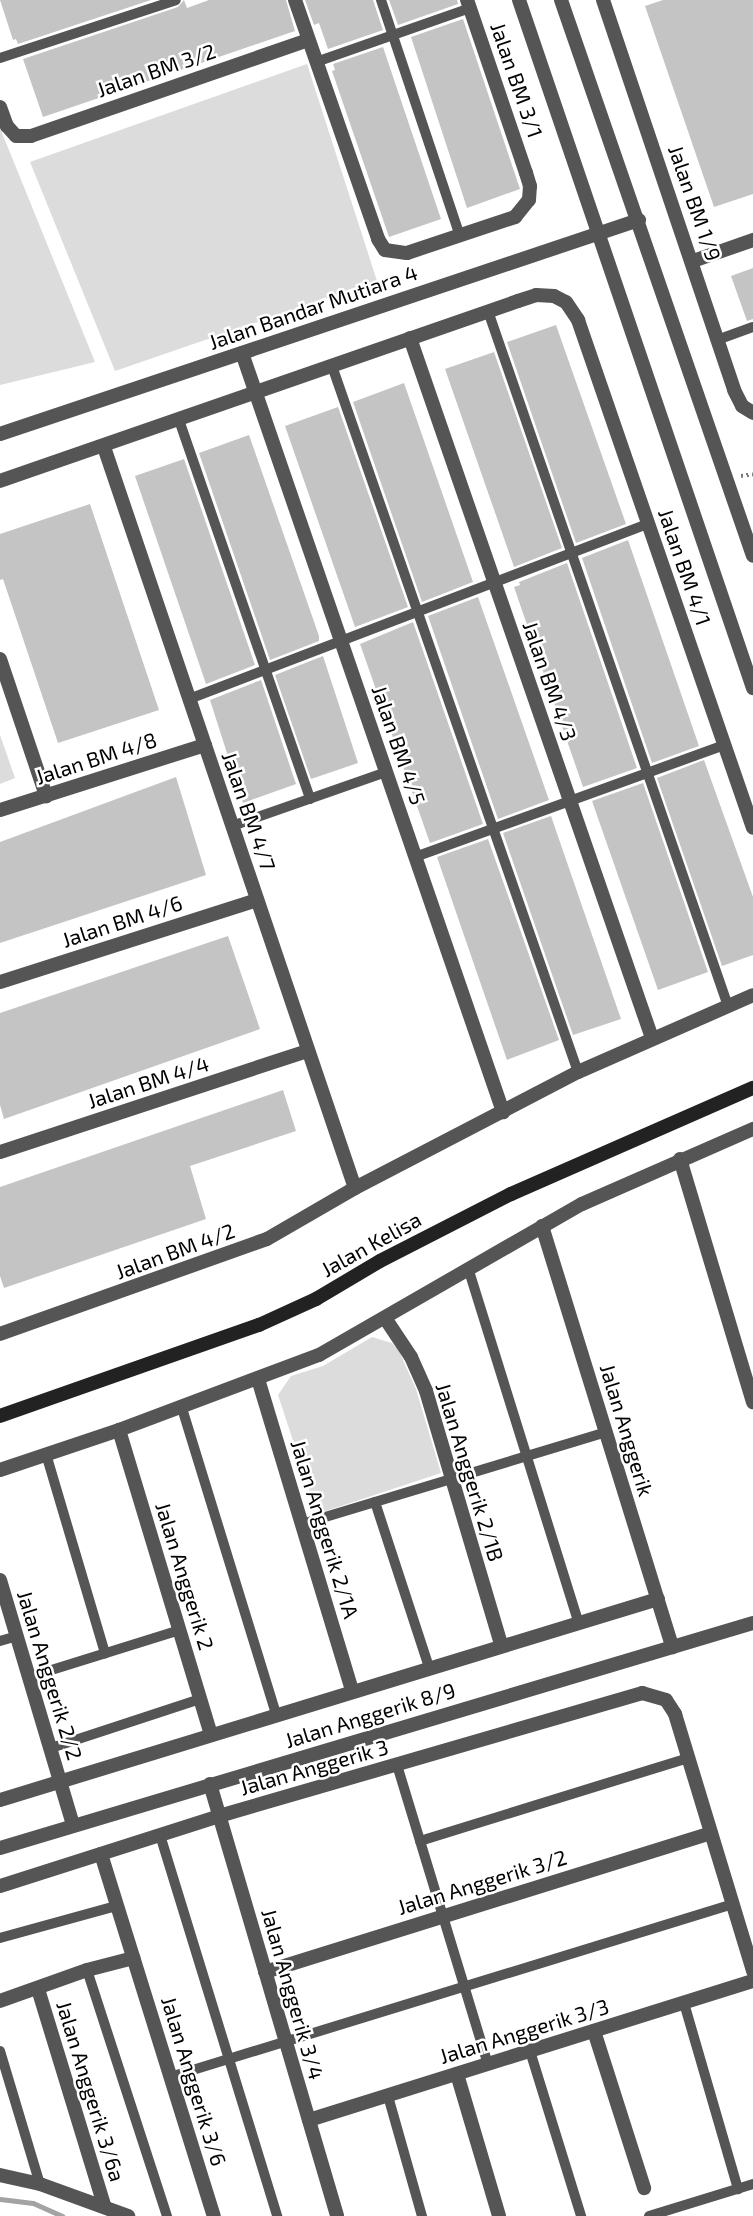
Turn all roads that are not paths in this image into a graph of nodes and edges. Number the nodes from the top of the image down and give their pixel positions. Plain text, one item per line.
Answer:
1 (176, 0) edge
2 (295, 0) edge
3 (381, 0) edge
4 (519, 0) edge
5 (561, 0) edge
6 (603, 0) edge
7 (468, 4) edge
8 (393, 35) junction
9 (309, 40) junction
10 (0, 58) edge
11 (316, 62) junction
12 (0, 107) edge
13 (639, 220) junction
14 (601, 232) junction
15 (460, 236) junction
16 (753, 240) edge
17 (693, 261) junction
18 (488, 312) junction
19 (753, 327) edge
20 (410, 338) junction
21 (717, 340) junction
22 (242, 352) junction
23 (332, 366) junction
24 (255, 393) junction
25 (753, 413) edge
26 (179, 420) junction
27 (0, 434) edge
28 (104, 447) junction
29 (0, 481) edge
30 (648, 524) junction
31 (571, 553) junction
32 (753, 556) edge
33 (494, 583) junction
34 (419, 611) junction
35 (341, 641) junction
36 (0, 659) edge
37 (265, 670) junction
38 (753, 688) edge
39 (189, 699) junction
40 (205, 745) junction
41 (724, 745) junction
42 (386, 772) junction
43 (646, 774) junction
44 (46, 796) junction
45 (310, 799) junction
46 (569, 802) junction
47 (0, 810) edge
48 (232, 826) junction
49 (753, 828) edge
50 (494, 829) junction
51 (415, 857) junction
52 (257, 900) junction
53 (0, 982) edge
54 (753, 995) edge
55 (728, 1006) junction
56 (652, 1038) junction
57 (308, 1051) junction
58 (578, 1072) junction
59 (753, 1088) edge
60 (503, 1112) junction
61 (753, 1129) edge
62 (0, 1152) edge
63 (680, 1159) junction
64 (355, 1188) junction
65 (542, 1226) junction
66 (469, 1271) junction
67 (385, 1318) junction
68 (0, 1334) edge
69 (258, 1379) junction
70 (753, 1402) edge
71 (181, 1405) junction
72 (0, 1416) edge
73 (119, 1430) junction
74 (606, 1432) junction
75 (46, 1454) junction
76 (526, 1454) junction
77 (0, 1470) edge
78 (450, 1478) junction
79 (375, 1502) junction
80 (302, 1524) junction
81 (0, 1580) edge
82 (658, 1599) junction
83 (578, 1622) junction
84 (753, 1623) edge
85 (180, 1630) junction
86 (17, 1636) junction
87 (0, 1641) edge
88 (501, 1645) junction
89 (672, 1647) junction
90 (105, 1653) junction
91 (429, 1667) junction
92 (29, 1677) junction
93 (352, 1691) junction
94 (200, 1699) junction
95 (276, 1714) junction
96 (211, 1734) junction
97 (51, 1748) junction
98 (688, 1758) junction
99 (397, 1765) junction
100 (61, 1782) junction
101 (210, 1784) junction
102 (0, 1800) edge
103 (219, 1816) junction
104 (73, 1825) junction
105 (711, 1833) junction
106 (160, 1835) junction
107 (420, 1841) junction
108 (0, 1848) edge
109 (101, 1854) junction
110 (0, 1886) edge
111 (733, 1904) junction
112 (116, 1906) junction
113 (443, 1916) junction
114 (0, 1938) edge
115 (133, 1958) junction
116 (87, 1969) junction
117 (753, 1971) edge
118 (265, 1972) junction
119 (753, 1981) edge
120 (464, 1987) junction
121 (38, 1989) junction
122 (0, 2001) edge
123 (684, 2003) junction
124 (594, 2031) junction
125 (285, 2042) junction
126 (0, 2051) edge
127 (530, 2051) junction
128 (228, 2059) junction
129 (488, 2064) junction
130 (457, 2074) junction
131 (170, 2077) junction
132 (388, 2096) junction
133 (309, 2120) junction
134 (0, 2175) edge
135 (40, 2184) junction
136 (753, 2184) edge
137 (643, 2188) dead end
138 (738, 2189) junction
139 (104, 2205) junction
140 (128, 2216) edge
141 (167, 2216) edge
142 (215, 2216) edge
143 (277, 2216) edge
144 (337, 2216) edge
145 (422, 2216) edge
146 (499, 2216) edge
147 (581, 2216) edge
148 (649, 2216) edge

1 - 10 lane
2 - 9 street
3 - 8 lane
4 - 14 street
5 - 13 street
6 - 17 street, Jalan BM 1/9
7 - 8 lane
7 - 15 street, Jalan BM 3/1
8 - 11 lane
8 - 15 lane
9 - 11 street
9 - 12 street, Jalan BM 3/2
11 - 15 street
13 - 14 street, Jalan Bandar Mutiara 4
13 - 32 street
14 - 22 street, Jalan Bandar Mutiara 4
14 - 38 street
16 - 17 street
17 - 21 street, Jalan BM 1/9
18 - 20 street
18 - 30 street, Jalan BM 4/1
18 - 31 lane
19 - 21 lane
20 - 23 street
20 - 33 street, Jalan BM 4/3
21 - 25 street, Jalan BM 1/9
22 - 24 street, Jalan BM 4/5
22 - 27 street, Jalan Bandar Mutiara 4
23 - 24 street
23 - 34 lane
24 - 26 street
24 - 35 street, Jalan BM 4/5
26 - 28 street
26 - 37 lane
28 - 29 street
28 - 39 street, Jalan BM 4/7
30 - 31 lane
30 - 41 street, Jalan BM 4/1
31 - 33 lane
31 - 43 lane
33 - 34 lane
33 - 46 street, Jalan BM 4/3
34 - 35 lane
34 - 50 lane
35 - 37 lane
35 - 42 street, Jalan BM 4/5
36 - 44 street
37 - 39 lane
37 - 45 lane
39 - 40 street, Jalan BM 4/7
40 - 44 street, Jalan BM 4/8
40 - 48 street, Jalan BM 4/7
41 - 43 lane
41 - 49 street, Jalan BM 4/1
42 - 45 lane
42 - 51 street, Jalan BM 4/5
43 - 46 lane
43 - 55 lane
44 - 47 street, Jalan BM 4/8
45 - 48 lane
46 - 50 lane
46 - 56 street, Jalan BM 4/3
48 - 52 street, Jalan BM 4/7
50 - 51 lane
50 - 58 lane
51 - 60 street, Jalan BM 4/5
52 - 53 street, Jalan BM 4/6
52 - 57 street, Jalan BM 4/7
54 - 55 street, Jalan BM 4/2
55 - 56 street, Jalan BM 4/2
56 - 58 street, Jalan BM 4/2
57 - 62 street, Jalan BM 4/4
57 - 64 street, Jalan BM 4/7
58 - 60 street, Jalan BM 4/2
59 - 72 main road, Jalan Kelisa
60 - 64 street, Jalan BM 4/2
61 - 63 street
63 - 65 street
63 - 70 street
64 - 68 street, Jalan BM 4/2
65 - 66 street
65 - 74 street, Jalan Anggerik
66 - 67 street
66 - 76 lane
67 - 69 street
67 - 78 street, Jalan Anggerik 2/1B
69 - 71 street
69 - 80 street, Jalan Anggerik 2/1A
71 - 73 street
71 - 95 lane
73 - 75 street
73 - 85 street, Jalan Anggerik 2
74 - 76 lane
74 - 82 street, Jalan Anggerik
75 - 77 street
75 - 90 lane
76 - 78 lane
76 - 83 lane
78 - 79 lane
78 - 88 street, Jalan Anggerik 2/1B
79 - 80 lane
79 - 91 lane
80 - 93 street, Jalan Anggerik 2/1A
81 - 86 street, Jalan Anggerik 2/2
82 - 83 street
82 - 89 street, Jalan Anggerik
83 - 88 street
84 - 89 street, Jalan Anggerik 8/9
85 - 90 lane
85 - 94 street, Jalan Anggerik 2
86 - 87 lane
86 - 92 street, Jalan Anggerik 2/2
88 - 91 street
89 - 101 street, Jalan Anggerik 8/9
90 - 92 lane
91 - 93 street
92 - 97 street, Jalan Anggerik 2/2
93 - 95 street
94 - 96 street, Jalan Anggerik 2
94 - 97 lane
95 - 96 street
96 - 100 street
97 - 100 street, Jalan Anggerik 2/2
98 - 99 street, Jalan Anggerik 3
98 - 105 street
98 - 107 lane
99 - 103 street, Jalan Anggerik 3
99 - 107 lane
100 - 102 street
100 - 104 street, Jalan Anggerik 2/2
101 - 103 street, Jalan Anggerik 3/4
101 - 104 street, Jalan Anggerik 8/9
103 - 106 street, Jalan Anggerik 3
103 - 118 street, Jalan Anggerik 3/4
104 - 108 street, Jalan Anggerik 8/9
105 - 111 street
105 - 113 street, Jalan Anggerik 3/2
106 - 109 street, Jalan Anggerik 3
106 - 128 lane
107 - 113 lane
109 - 110 street, Jalan Anggerik 3
109 - 112 street, Jalan Anggerik 3/6
111 - 117 street
111 - 120 lane
112 - 114 lane
112 - 115 street, Jalan Anggerik 3/6
113 - 118 street, Jalan Anggerik 3/2
113 - 120 lane
115 - 116 street
115 - 131 street, Jalan Anggerik 3/6
116 - 121 street
116 - 141 lane
118 - 125 street, Jalan Anggerik 3/4
119 - 123 street, Jalan Anggerik 3/3
120 - 125 lane
120 - 129 lane
121 - 122 street
121 - 139 street, Jalan Anggerik 3/6a
123 - 124 street, Jalan Anggerik 3/3
123 - 138 lane
124 - 127 street, Jalan Anggerik 3/3
124 - 137 street
125 - 128 lane
125 - 133 street, Jalan Anggerik 3/4
126 - 135 lane
127 - 129 street, Jalan Anggerik 3/3
127 - 147 lane
128 - 131 lane
128 - 143 lane
129 - 130 street, Jalan Anggerik 3/3
130 - 132 street, Jalan Anggerik 3/3
130 - 146 street
131 - 142 street, Jalan Anggerik 3/6
132 - 133 street, Jalan Anggerik 3/3
132 - 145 lane
133 - 144 street, Jalan Anggerik 3/4
134 - 135 street
135 - 139 street
136 - 138 lane
138 - 148 lane
139 - 140 street

